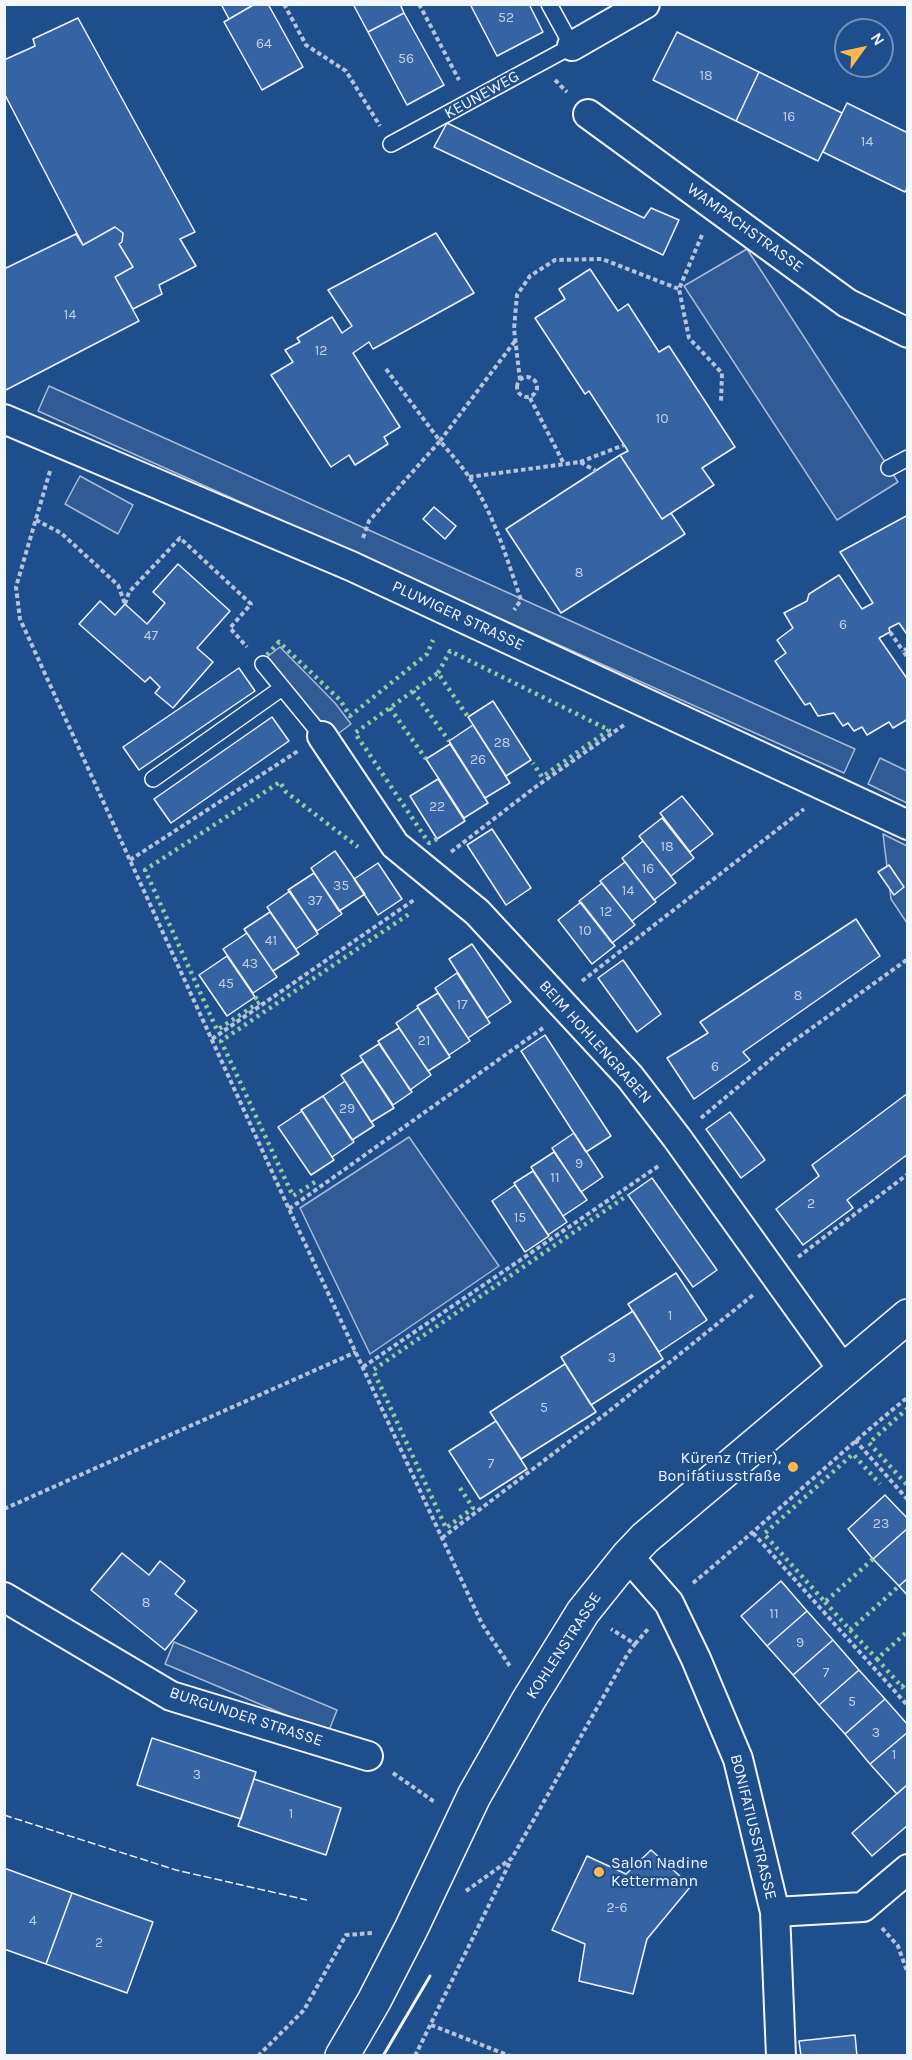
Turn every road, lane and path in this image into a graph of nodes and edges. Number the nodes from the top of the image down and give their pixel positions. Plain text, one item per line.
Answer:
1 (284, 4) edge
2 (419, 4) edge
3 (549, 4) edge
4 (645, 4) edge
5 (572, 46) junction
6 (541, 62) junction
7 (471, 102) junction
8 (588, 114) joint
9 (391, 144) joint
10 (714, 206) junction
11 (679, 289) junction
12 (908, 333) edge
13 (515, 340) junction
14 (386, 369) dead end
15 (520, 380) junction
16 (530, 398) junction
17 (721, 404) dead end
18 (4, 418) edge
19 (440, 441) junction
20 (58, 442) junction
21 (624, 445) dead end
22 (908, 458) edge
23 (580, 462) junction
24 (564, 464) junction
25 (889, 468) dead end
26 (596, 471) dead end
27 (469, 477) junction
28 (36, 520) junction
29 (351, 566) junction
30 (890, 632) dead end
31 (499, 635) junction
32 (908, 648) edge
33 (903, 651) junction
34 (908, 658) edge
35 (263, 664) joint
36 (282, 688) junction
37 (612, 733) dead end
38 (322, 736) joint
39 (278, 764) dead end
40 (153, 779) dead end
41 (830, 790) junction
42 (908, 825) edge
43 (130, 860) junction
44 (426, 871) junction
45 (406, 906) dead end
46 (908, 959) edge
47 (558, 1000) junction
48 (212, 1039) junction
49 (514, 1048) dead end
50 (677, 1138) junction
51 (908, 1174) edge
52 (644, 1177) dead end
53 (289, 1209) junction
54 (776, 1276) junction
55 (908, 1316) edge
56 (356, 1352) junction
57 (363, 1367) junction
58 (844, 1371) junction
59 (908, 1397) edge
60 (855, 1440) junction
61 (908, 1500) edge
62 (4, 1509) edge
63 (753, 1533) junction
64 (442, 1538) junction
65 (628, 1556) junction
66 (4, 1596) edge
67 (669, 1603) junction
68 (583, 1612) junction
69 (635, 1644) junction
70 (528, 1701) junction
71 (908, 1706) edge
72 (368, 1756) joint
73 (437, 1804) dead end
74 (512, 1858) junction
75 (908, 1869) edge
76 (464, 1892) dead end
77 (863, 1907) junction
78 (775, 1912) junction
79 (411, 1929) junction
80 (908, 1974) edge
81 (431, 2025) junction
82 (348, 2045) edge
83 (497, 2053) edge
84 (258, 2055) edge
85 (327, 2055) edge
86 (415, 2055) edge
87 (510, 2055) edge
88 (781, 2055) edge

1 - 9 path
2 - 7 path
3 - 5 lane
4 - 5 street, KEUNEWEG
5 - 6 lane, KEUNEWEG
6 - 7 lane, KEUNEWEG
6 - 8 path
7 - 9 lane, KEUNEWEG
8 - 10 street, WAMPACHSTRASSE
10 - 11 path
10 - 12 street, WAMPACHSTRASSE
11 - 13 path
11 - 17 path
13 - 15 path
13 - 19 path
14 - 19 path
15 - 16 path
15 - 16 path
16 - 24 path
18 - 20 street, PLUWIGER STRASSE
19 - 27 path
19 - 29 path
20 - 28 path
20 - 29 street, PLUWIGER STRASSE
21 - 23 path
22 - 25 lane
23 - 24 path
23 - 26 path
24 - 27 path
27 - 31 path
28 - 35 path
28 - 43 path
29 - 31 street, PLUWIGER STRASSE
30 - 33 path
31 - 41 street, PLUWIGER STRASSE
32 - 33 path
33 - 34 path
35 - 36 lane
36 - 38 lane
36 - 40 lane
37 - 44 path
38 - 44 street, BEIM HOHLENGRABEN
39 - 43 path
41 - 42 street, PLUWIGER STRASSE
41 - 47 path
43 - 48 path
44 - 47 street, BEIM HOHLENGRABEN
45 - 48 path
46 - 50 path
47 - 50 street, BEIM HOHLENGRABEN
48 - 53 path
49 - 53 path
50 - 54 street, BEIM HOHLENGRABEN
51 - 54 path
52 - 57 path
53 - 56 path
54 - 58 street, BEIM HOHLENGRABEN
54 - 64 path
55 - 58 main road, KOHLENSTRASSE
56 - 57 path
56 - 62 path
57 - 64 path
58 - 65 main road, KOHLENSTRASSE
59 - 60 path
60 - 61 path
60 - 63 path
63 - 67 path
63 - 71 path
64 - 70 path
65 - 67 street, BONIFATIUSSTRASSE
65 - 68 main road, KOHLENSTRASSE
66 - 72 street, BURGUNDER STRASSE
67 - 69 path
67 - 78 street, BONIFATIUSSTRASSE
68 - 69 path
68 - 70 main road, KOHLENSTRASSE
69 - 74 path
70 - 79 main road, KOHLENSTRASSE
72 - 73 path
74 - 76 path
74 - 81 path
75 - 77 street
77 - 78 street
77 - 80 path
78 - 88 street, BONIFATIUSSTRASSE
79 - 82 main road, KOHLENSTRASSE
79 - 84 path
81 - 83 path
81 - 86 path
82 - 85 main road, KOHLENSTRASSE
83 - 87 path

